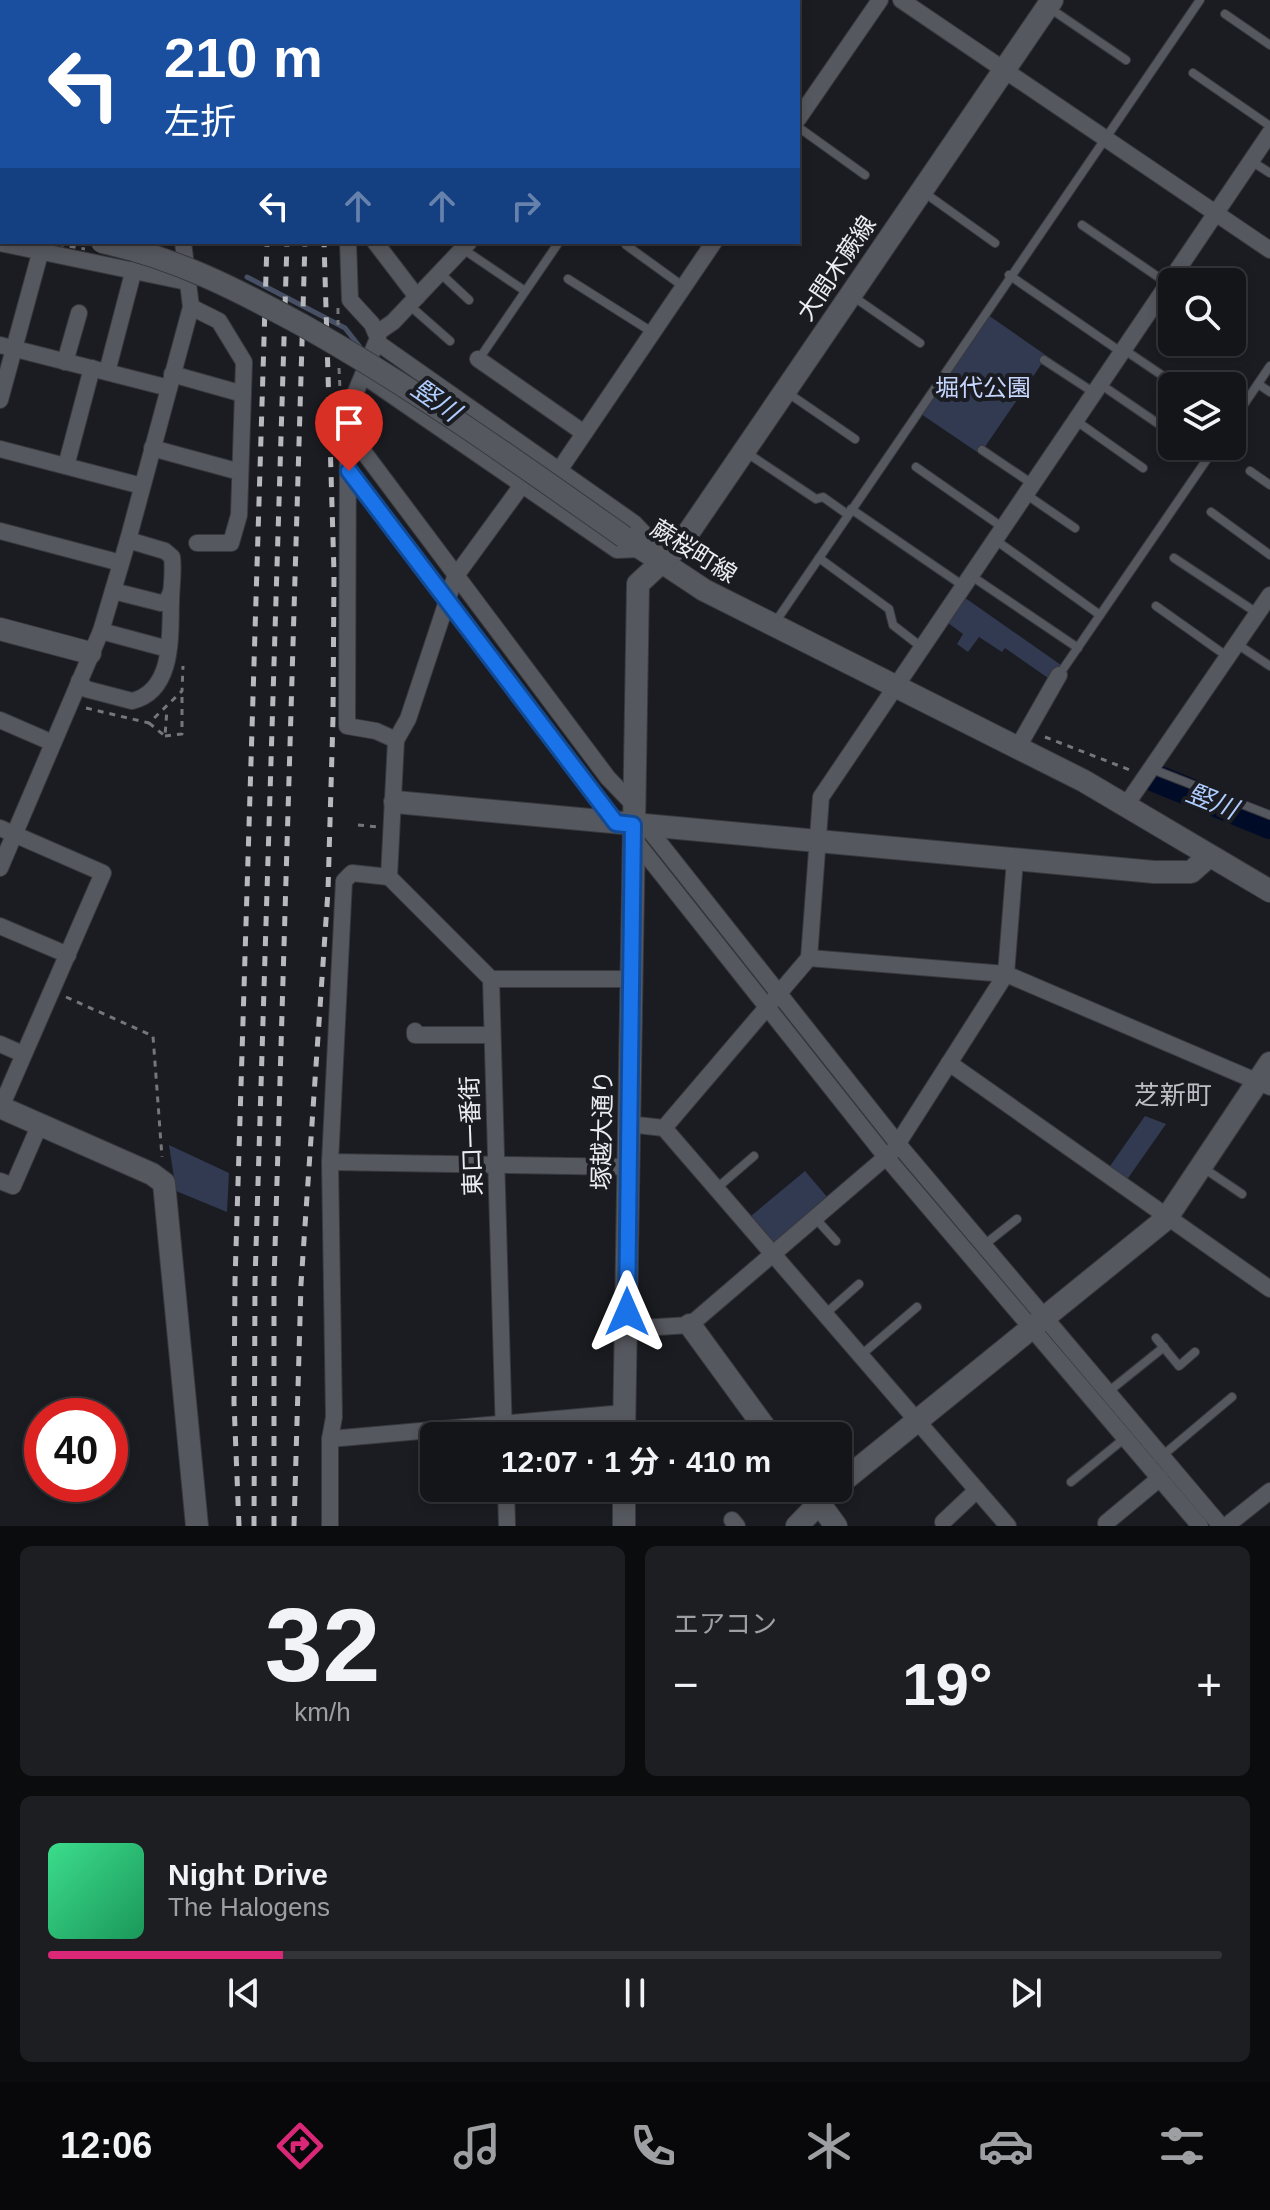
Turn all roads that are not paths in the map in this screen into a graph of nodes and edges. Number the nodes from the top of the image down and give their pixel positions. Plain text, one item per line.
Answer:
1 (880, 0) edge
2 (901, 0) edge
3 (1200, 0) edge
4 (1050, 3) edge
5 (1225, 14) dead end
6 (1270, 45) edge
7 (1126, 60) dead end
8 (1004, 69) junction
9 (1193, 73) dead end
10 (800, 116) edge
11 (800, 128) edge
12 (1269, 135) edge
13 (1104, 138) junction
14 (1251, 161) junction
15 (1270, 173) edge
16 (865, 175) dead end
17 (921, 191) junction
18 (1215, 213) junction
19 (1082, 225) dead end
20 (995, 243) dead end
21 (6, 244) edge
22 (110, 244) edge
23 (183, 244) edge
24 (348, 244) edge
25 (376, 244) edge
26 (558, 244) edge
27 (713, 244) edge
28 (626, 245) dead end
29 (466, 246) edge
30 (41, 250) junction
31 (1270, 250) edge
32 (1177, 268) edge
33 (134, 269) junction
34 (440, 273) junction
35 (1009, 275) junction
36 (1158, 277) edge
37 (568, 279) dead end
38 (187, 282) junction
39 (684, 287) junction
40 (525, 291) junction
41 (850, 294) junction
42 (1158, 298) edge
43 (469, 300) dead end
44 (413, 301) junction
45 (1156, 301) joint
46 (191, 307) junction
47 (79, 313) dead end
48 (653, 333) junction
49 (378, 338) junction
50 (450, 341) dead end
51 (920, 343) dead end
52 (7, 347) edge
53 (1122, 350) junction
54 (478, 359) joint
55 (1044, 360) dead end
56 (65, 362) junction
57 (1270, 366) edge
58 (99, 370) junction
59 (1158, 373) edge
60 (364, 376) junction
61 (170, 381) junction
62 (1258, 384) junction
63 (1096, 388) junction
64 (785, 390) junction
65 (1270, 392) edge
66 (243, 394) junction
67 (0, 400) edge
68 (1246, 402) edge
69 (1074, 420) junction
70 (1158, 424) edge
71 (348, 431) junction
72 (584, 433) junction
73 (855, 439) dead end
74 (152, 448) junction
75 (0, 449) edge
76 (743, 450) junction
77 (982, 450) dead end
78 (1206, 460) edge
79 (66, 466) junction
80 (916, 467) dead end
81 (1143, 468) dead end
82 (560, 469) junction
83 (349, 471) junction
84 (1250, 471) dead end
85 (240, 472) junction
86 (522, 485) junction
87 (1270, 485) edge
88 (142, 486) junction
89 (1027, 488) junction
90 (849, 512) junction
91 (1211, 512) dead end
92 (1075, 528) dead end
93 (0, 531) edge
94 (997, 533) junction
95 (128, 540) junction
96 (197, 543) dead end
97 (642, 549) junction
98 (1270, 555) edge
99 (819, 558) junction
100 (1174, 558) dead end
101 (121, 563) junction
102 (455, 577) junction
103 (965, 580) junction
104 (113, 591) junction
105 (171, 592) junction
106 (445, 601) junction
107 (1266, 603) edge
108 (1156, 606) dead end
109 (1100, 615) junction
110 (773, 626) junction
111 (0, 629) edge
112 (101, 631) junction
113 (920, 646) junction
114 (1078, 648) junction
115 (168, 649) junction
116 (1232, 650) junction
117 (90, 653) junction
118 (1270, 666) edge
119 (1059, 675) joint
120 (79, 681) junction
121 (893, 685) junction
122 (0, 720) edge
123 (396, 740) junction
124 (53, 743) junction
125 (1018, 747) junction
126 (1144, 771) junction
127 (395, 802) junction
128 (1126, 805) junction
129 (1270, 815) edge
130 (632, 824) junction
131 (7, 831) edge
132 (818, 843) junction
133 (1209, 856) junction
134 (1015, 860) junction
135 (0, 868) edge
136 (389, 877) junction
137 (1270, 891) edge
138 (0, 926) edge
139 (68, 955) junction
140 (809, 958) junction
141 (1006, 974) junction
142 (491, 979) junction
143 (631, 979) junction
144 (773, 1001) junction
145 (415, 1031) dead end
146 (492, 1035) junction
147 (0, 1044) edge
148 (23, 1054) junction
149 (949, 1063) junction
150 (1266, 1076) edge
151 (0, 1107) edge
152 (40, 1124) junction
153 (628, 1124) junction
154 (664, 1128) junction
155 (892, 1150) junction
156 (754, 1156) dead end
157 (330, 1162) junction
158 (496, 1165) junction
159 (1201, 1166) junction
160 (628, 1167) junction
161 (0, 1181) edge
162 (717, 1188) junction
163 (1242, 1194) dead end
164 (816, 1219) junction
165 (1017, 1219) dead end
166 (1166, 1219) junction
167 (836, 1241) dead end
168 (984, 1245) junction
169 (775, 1255) junction
170 (859, 1284) dead end
171 (1270, 1289) edge
172 (917, 1307) dead end
173 (824, 1315) junction
174 (690, 1325) junction
175 (1040, 1325) junction
176 (626, 1329) junction
177 (1156, 1338) dead end
178 (1164, 1347) junction
179 (1195, 1352) dead end
180 (860, 1356) junction
181 (1107, 1392) junction
182 (1232, 1397) dead end
183 (624, 1413) junction
184 (917, 1421) junction
185 (504, 1422) edge
186 (556, 1422) edge
187 (624, 1422) edge
188 (761, 1422) edge
189 (420, 1434) edge
190 (1125, 1438) junction
191 (330, 1439) junction
192 (1162, 1456) junction
193 (852, 1470) edge
194 (1160, 1478) junction
195 (1071, 1482) dead end
196 (977, 1490) junction
197 (1270, 1491) edge
198 (506, 1502) edge
199 (624, 1502) edge
200 (816, 1502) edge
201 (829, 1502) edge
202 (943, 1522) dead end
203 (1106, 1523) dead end
204 (197, 1526) edge
205 (330, 1526) edge
206 (507, 1526) edge
207 (624, 1526) edge
208 (797, 1526) edge
209 (836, 1526) edge
210 (1008, 1526) edge
211 (1200, 1526) edge
212 (1224, 1526) edge

1 - 10 street
2 - 8 street
3 - 13 lane
4 - 7 lane
4 - 8 street, 大間木蕨線
5 - 6 lane
8 - 13 street
8 - 17 street, 大間木蕨線
9 - 12 lane
11 - 16 lane
12 - 14 street
13 - 18 street
13 - 35 lane
14 - 15 lane
14 - 18 street
17 - 20 lane
17 - 41 street, 大間木蕨線
18 - 31 street
18 - 32 street
19 - 36 lane
21 - 30 street
22 - 97 street, 蕨桜町線, bridge
23 - 38 street
24 - 49 street
25 - 44 street
26 - 40 lane
27 - 39 street
28 - 39 lane
29 - 34 street
29 - 40 lane
30 - 33 street
30 - 52 street
33 - 38 street
33 - 58 street
34 - 43 lane
34 - 44 street
35 - 53 lane
35 - 90 lane
37 - 48 lane
38 - 46 street
39 - 48 street
40 - 54 lane
41 - 51 lane
41 - 64 street, 大間木蕨線
42 - 45 street
44 - 49 street
44 - 50 lane
45 - 53 street
46 - 61 street
46 - 66 street
47 - 56 street
48 - 72 street
49 - 60 street
49 - 82 street
52 - 56 street
52 - 67 street
53 - 59 lane
53 - 63 street
54 - 72 street
55 - 63 lane
56 - 58 street
57 - 62 lane
58 - 61 street
58 - 79 street
60 - 71 street
60 - 86 street
61 - 66 street
61 - 74 street
62 - 65 lane
62 - 68 lane
63 - 69 street
63 - 70 lane
64 - 73 lane
64 - 76 street, 大間木蕨線
66 - 85 street
69 - 81 lane
69 - 89 street
71 - 83 street
71 - 102 street
72 - 82 street
74 - 85 street
74 - 88 street
75 - 79 street
76 - 90 lane
76 - 97 street, 大間木蕨線
77 - 89 lane
78 - 109 lane
79 - 88 street
80 - 94 lane
82 - 97 street
83 - 106 street
83 - 123 street
84 - 87 lane
85 - 96 street
86 - 97 street
86 - 102 street
88 - 95 street
89 - 92 lane
89 - 94 street
90 - 99 lane
90 - 103 lane
91 - 98 lane
93 - 101 street
94 - 103 street
94 - 109 lane
95 - 101 street
95 - 105 street
97 - 110 street, 蕨桜町線
97 - 130 street, 大間木蕨線
99 - 110 lane
99 - 113 lane
100 - 107 lane
101 - 104 street
102 - 106 street
102 - 130 street
103 - 113 street
103 - 114 lane
104 - 105 street
104 - 112 street
105 - 115 street
106 - 123 street
106 - 130 street
107 - 116 street
108 - 116 lane
109 - 114 lane
110 - 121 street, 蕨桜町線
111 - 117 street
112 - 115 street
112 - 117 street
113 - 121 street
114 - 119 lane
115 - 120 street
116 - 118 lane
116 - 126 street
117 - 120 street
119 - 125 street
120 - 124 street
121 - 125 street, 蕨桜町線
121 - 132 street
122 - 124 street
123 - 127 street
124 - 131 street
125 - 128 street, 蕨桜町線
126 - 128 street
126 - 129 lane
127 - 130 street
127 - 136 street
128 - 133 street, 蕨桜町線
130 - 132 street
130 - 143 street, 塚越大通り
130 - 144 street
131 - 135 street
131 - 139 street
132 - 134 street
132 - 140 street
133 - 134 street
133 - 137 street, 蕨桜町線
134 - 141 street
136 - 142 street
136 - 157 street
138 - 139 street
139 - 148 street
140 - 141 street
140 - 144 street
141 - 149 street
141 - 150 street
142 - 143 street
142 - 146 street, 東口一番街
143 - 153 street, 塚越大通り
144 - 154 street
144 - 155 street
145 - 146 street
146 - 158 street, 東口一番街
147 - 148 street
148 - 151 street
149 - 155 street
149 - 166 street
150 - 159 street
151 - 152 street
152 - 161 street
152 - 204 street
153 - 154 street
153 - 160 street, 塚越大通り
154 - 162 street
155 - 164 street
155 - 168 street
155 - 175 street
156 - 162 lane
157 - 158 street
157 - 191 street
158 - 160 street
158 - 185 street, 東口一番街
159 - 163 lane
159 - 166 street
160 - 176 street, 塚越大通り
162 - 169 street
164 - 167 lane
164 - 169 street
165 - 168 lane
166 - 171 street
166 - 175 street
168 - 175 street
169 - 173 street
169 - 174 street
170 - 173 lane
172 - 180 lane
173 - 180 street
174 - 176 street
174 - 188 street
175 - 181 street
175 - 184 street
175 - 190 street
176 - 183 street, 塚越大通り
177 - 178 lane
178 - 179 lane
178 - 181 lane
180 - 184 street
181 - 192 street
182 - 192 lane
183 - 186 street
183 - 187 street, 塚越大通り
184 - 193 street
184 - 196 street
189 - 191 street
190 - 194 street
190 - 195 lane
191 - 205 street
192 - 212 street
194 - 203 street
194 - 211 street
196 - 202 street
196 - 210 street
197 - 212 street
198 - 206 street
199 - 207 street
200 - 208 street
201 - 209 street

